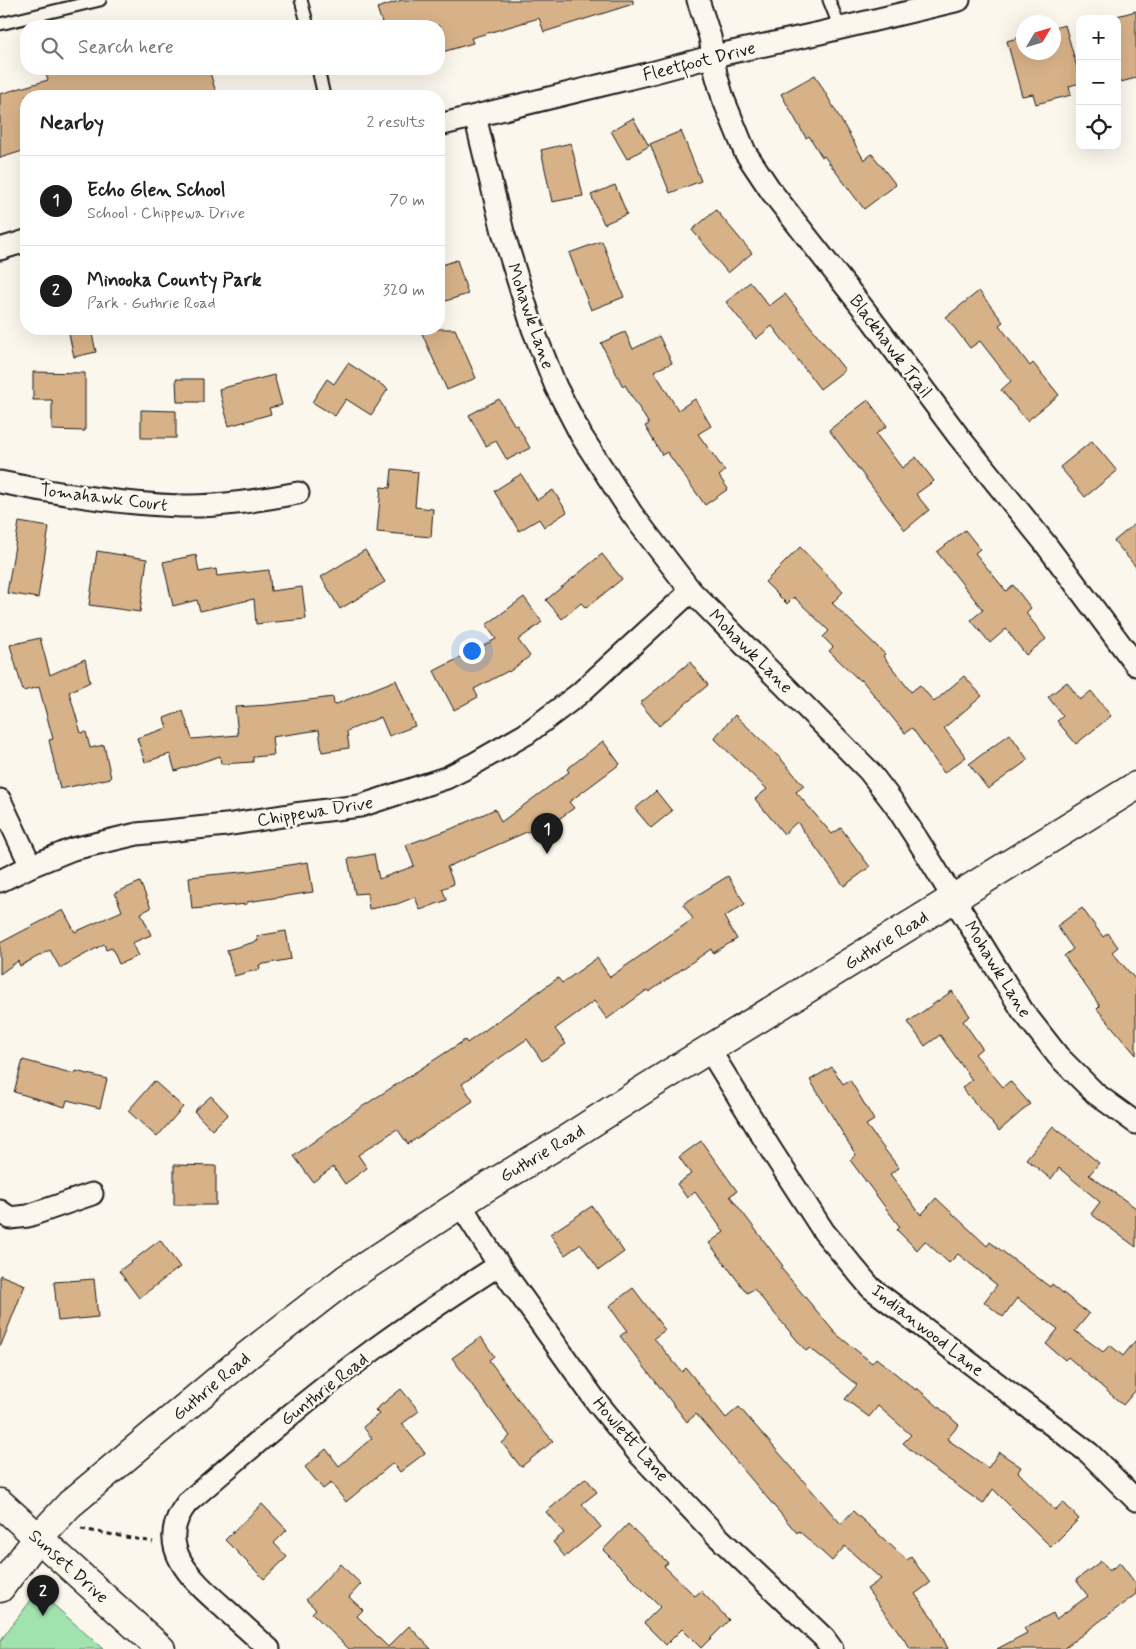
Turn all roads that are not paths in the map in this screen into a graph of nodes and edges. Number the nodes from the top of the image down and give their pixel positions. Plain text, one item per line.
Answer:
1 (100, 0) edge
2 (301, 0) edge
3 (698, 0) edge
4 (829, 0) edge
5 (959, 0) edge
6 (306, 20) edge
7 (0, 24) edge
8 (840, 28) junction
9 (714, 56) junction
10 (319, 75) edge
11 (323, 90) edge
12 (475, 116) junction
13 (445, 124) edge
14 (20, 243) edge
15 (0, 249) edge
16 (0, 482) edge
17 (298, 493) dead end
18 (691, 591) junction
19 (1136, 665) edge
20 (1136, 786) edge
21 (0, 800) edge
22 (31, 866) junction
23 (0, 881) edge
24 (953, 898) junction
25 (709, 1049) junction
26 (1136, 1123) edge
27 (92, 1194) dead end
28 (460, 1204) junction
29 (0, 1211) edge
30 (499, 1265) junction
31 (1136, 1500) edge
32 (0, 1503) edge
33 (38, 1538) junction
34 (0, 1588) edge
35 (161, 1649) edge
36 (269, 1649) edge
37 (832, 1649) edge

1 - 7 lane
2 - 6 lane
3 - 9 street, Blackhawk Trail
4 - 8 lane
5 - 8 street, Fleetfoot Drive
8 - 9 street, Fleetfoot Drive
9 - 12 street, Fleetfoot Drive
9 - 19 street, Blackhawk Trail
10 - 11 lane
12 - 13 street, Fleetfoot Drive
12 - 18 street, Mohawk Lane
14 - 15 street
16 - 17 street, Tomahawk Court
18 - 22 street, Chippewa Drive
18 - 24 street, Mohawk Lane
20 - 24 street, Guthrie Road
21 - 22 street
22 - 23 street, Chippewa Drive
24 - 25 street, Guthrie Road
24 - 26 street, Mohawk Lane
25 - 28 street, Guthrie Road
25 - 31 street, Indianwood Lane
27 - 29 street
28 - 30 street, Howlett Lane
28 - 33 street, Guthrie Road
30 - 36 street, Gunthrie Road
30 - 37 street, Howlett Lane
32 - 33 street, Sunset Drive
33 - 34 street, Guthrie Road
33 - 35 street, Sunset Drive

